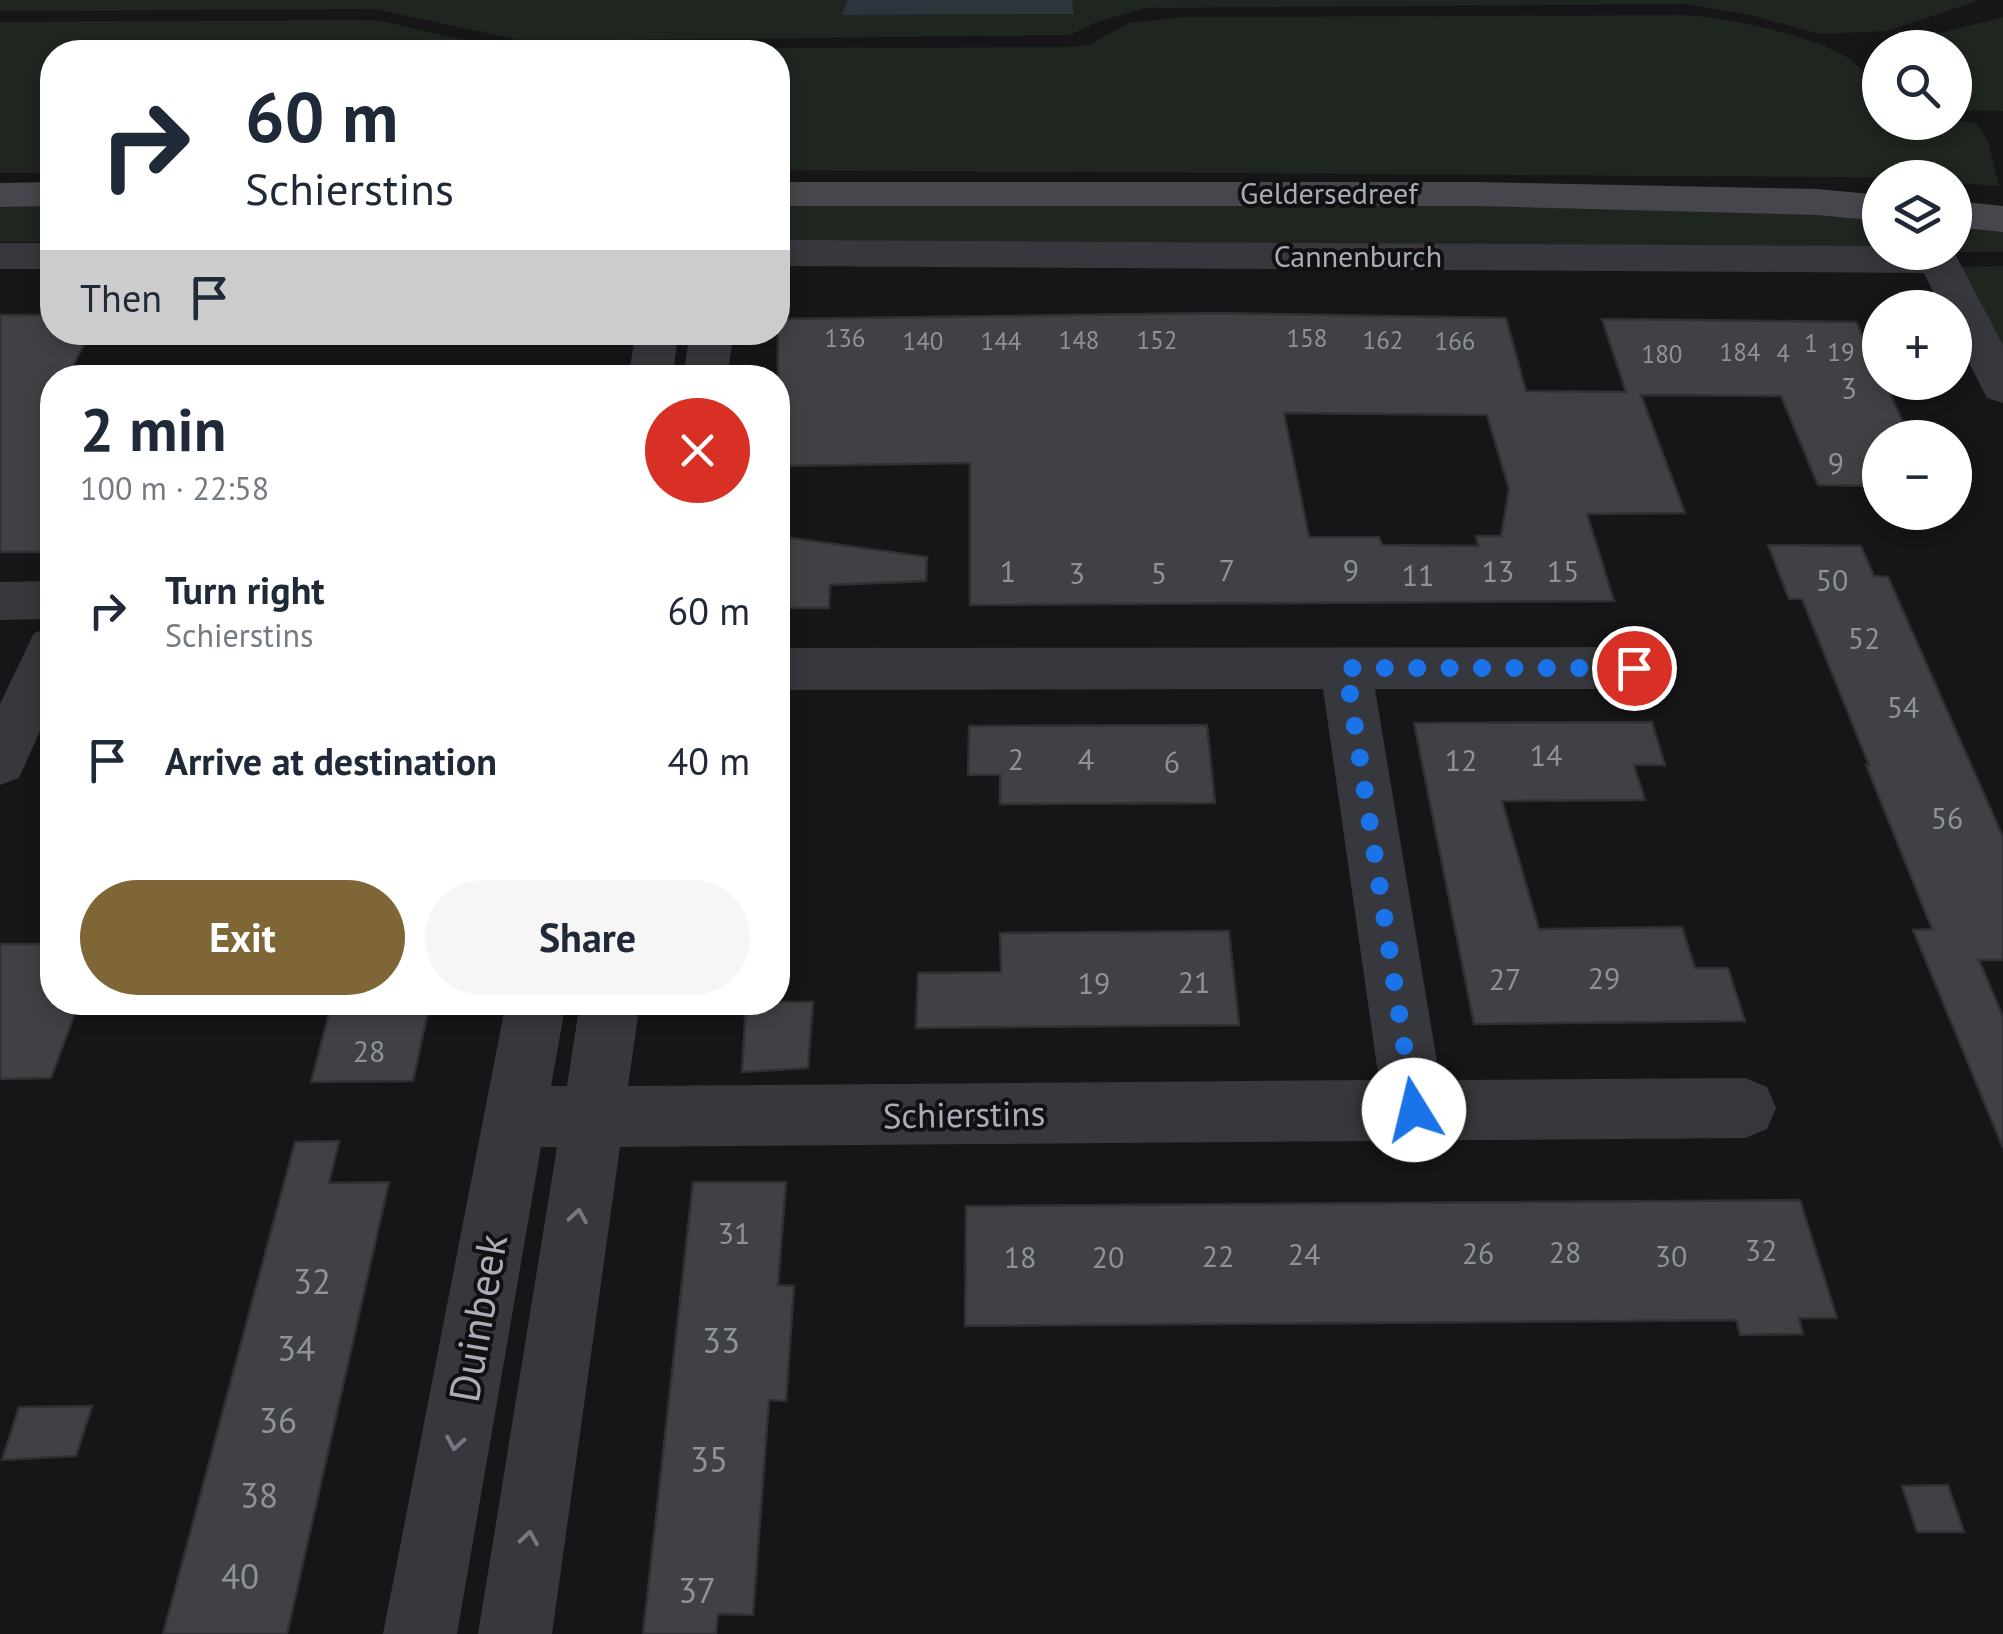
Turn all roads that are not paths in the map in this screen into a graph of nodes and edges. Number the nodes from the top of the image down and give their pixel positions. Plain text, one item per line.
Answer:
1 (40, 176) edge
2 (790, 176) edge
3 (0, 177) edge
4 (1862, 188) edge
5 (1972, 192) edge
6 (0, 194) edge
7 (40, 194) edge
8 (790, 194) edge
9 (2003, 194) edge
10 (1862, 206) edge
11 (1972, 215) edge
12 (2003, 218) edge
13 (790, 253) edge
14 (0, 256) edge
15 (40, 256) edge
16 (2003, 386) edge
17 (0, 600) edge
18 (40, 600) edge
19 (1346, 668) junction
20 (1634, 668) dead end
21 (790, 669) edge
22 (40, 674) edge
23 (0, 762) edge
24 (534, 1015) edge
25 (608, 1015) edge
26 (1745, 1108) dead end
27 (1414, 1110) junction
28 (515, 1117) junction
29 (592, 1118) junction
30 (420, 1634) edge
31 (515, 1634) edge

1 - 3 main road
2 - 4 main road, Geldersedreef
5 - 9 main road
6 - 7 main road
8 - 10 main road, Geldersedreef
11 - 12 main road
13 - 16 street, Cannenburch
14 - 15 street
17 - 18 street
19 - 20 street
19 - 21 street
19 - 27 street
22 - 23 street
24 - 28 street, Duinbeek
25 - 29 street
26 - 27 street, Schierstins
27 - 29 street, Schierstins
28 - 29 street, Schierstins
28 -> 30 street, Duinbeek
31 -> 29 street

